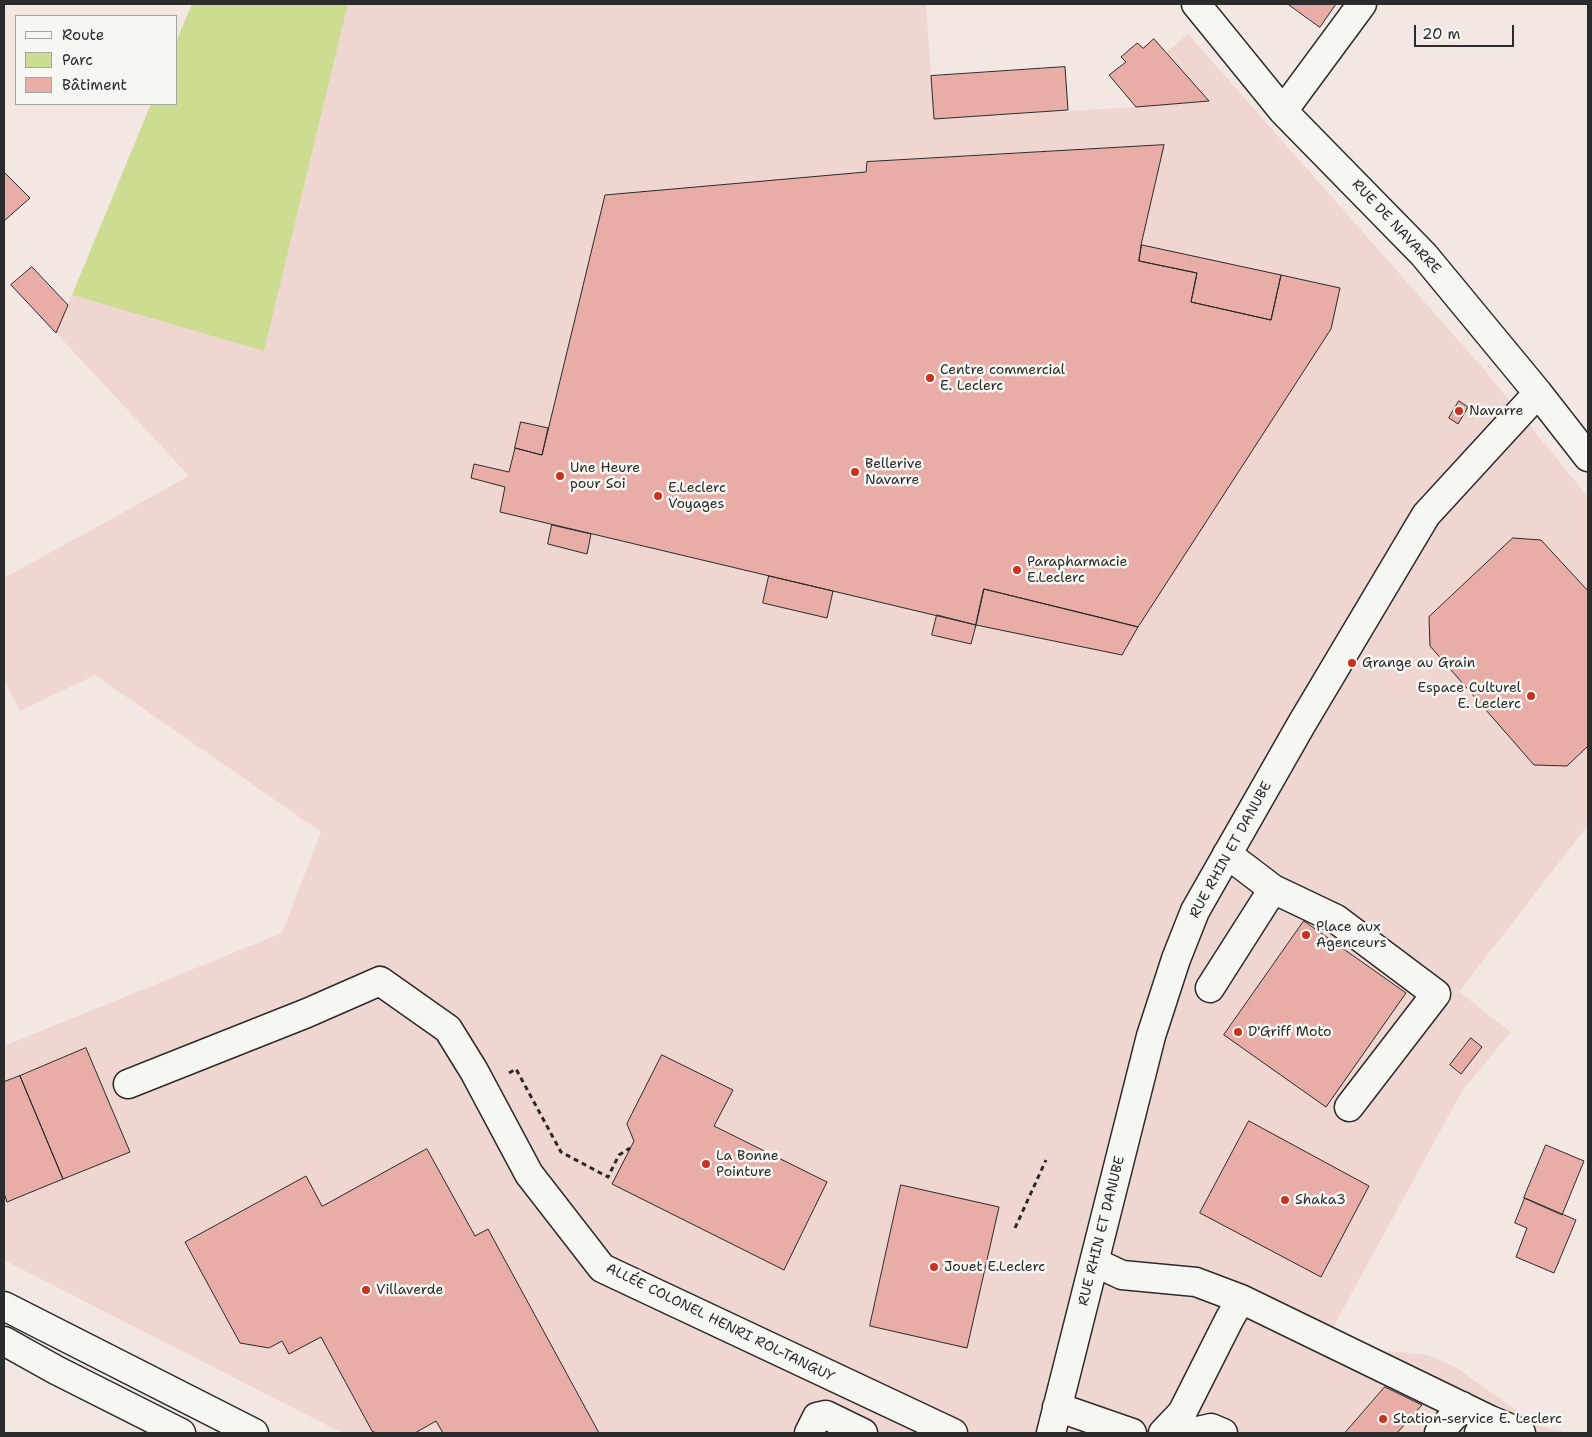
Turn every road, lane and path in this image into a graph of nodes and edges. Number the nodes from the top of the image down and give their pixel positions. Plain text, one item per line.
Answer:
1 (1196, 4) edge
2 (1362, 4) edge
3 (1283, 111) junction
4 (1538, 393) junction
5 (1588, 457) edge
6 (1227, 854) junction
7 (1273, 889) junction
8 (1210, 988) dead end
9 (509, 1073) dead end
10 (128, 1084) dead end
11 (1348, 1107) dead end
12 (630, 1148) dead end
13 (1046, 1160) dead end
14 (1015, 1228) dead end
15 (1094, 1262) junction
16 (1241, 1299) junction
17 (4, 1306) edge
18 (4, 1341) edge
19 (1462, 1406) junction
20 (1057, 1407) junction
21 (1485, 1427) edge
22 (181, 1433) edge
23 (254, 1433) edge
24 (809, 1433) edge
25 (862, 1433) edge
26 (953, 1433) edge
27 (1051, 1433) edge
28 (1132, 1433) edge
29 (1163, 1433) edge
30 (1189, 1433) edge
31 (1223, 1433) edge
32 (1438, 1433) edge
33 (1521, 1433) edge

1 - 3 street, RUE DE NAVARRE
2 - 3 street
3 - 4 street, RUE DE NAVARRE
4 - 5 street, RUE DE NAVARRE
4 - 6 street, RUE RHIN ET DANUBE
6 - 7 street
6 - 15 street, RUE RHIN ET DANUBE
7 - 8 street
7 - 11 street
9 - 12 path
10 - 26 street, ALLÉE COLONEL HENRI ROL-TANGUY
13 - 14 path
15 - 16 street
15 - 20 street, RUE RHIN ET DANUBE
16 - 19 street
16 - 29 street
17 - 23 street
18 - 22 street
19 - 21 street
19 - 32 street
20 - 27 street, RUE RHIN ET DANUBE
20 - 28 street
21 - 33 street
24 - 25 street
30 - 31 street

